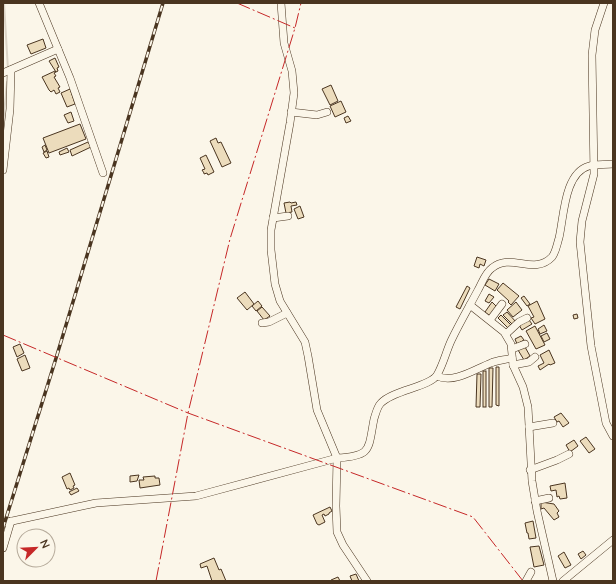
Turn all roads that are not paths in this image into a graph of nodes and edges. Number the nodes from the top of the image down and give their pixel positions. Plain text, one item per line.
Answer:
1 (38, 3) edge
2 (281, 3) edge
3 (604, 3) edge
4 (58, 49) junction
5 (11, 70) junction
6 (3, 73) edge
7 (291, 112) junction
8 (327, 112) dead end
9 (613, 164) edge
10 (595, 165) junction
11 (3, 170) edge
12 (103, 173) dead end
13 (288, 216) dead end
14 (273, 218) junction
15 (502, 304) dead end
16 (470, 305) junction
17 (287, 313) junction
18 (527, 318) dead end
19 (490, 320) junction
20 (262, 323) dead end
21 (506, 334) junction
22 (525, 344) dead end
23 (512, 349) junction
24 (535, 357) dead end
25 (513, 362) junction
26 (437, 376) junction
27 (553, 423) dead end
28 (529, 427) junction
29 (613, 436) edge
30 (569, 454) dead end
31 (337, 458) junction
32 (530, 470) junction
33 (549, 498) dead end
34 (535, 501) junction
35 (11, 521) junction
36 (3, 523) edge
37 (613, 540) edge
38 (3, 548) edge
39 (531, 572) dead end
40 (367, 581) edge
41 (526, 581) edge
42 (553, 581) edge
43 (563, 581) edge

1 - 4 street
2 - 7 street
3 - 10 street
4 - 5 street
4 - 12 street
5 - 6 street
5 - 11 street
7 - 8 street
7 - 14 street
9 - 10 street
10 - 16 street
10 - 29 street
13 - 14 street
14 - 17 street
15 - 19 street
16 - 19 street
16 - 26 street
17 - 20 street
17 - 31 street
18 - 21 street
19 - 21 street
21 - 23 street
22 - 23 street
23 - 25 street
24 - 25 street
25 - 26 street
25 - 28 street
26 - 31 street
27 - 28 street
28 - 32 street
30 - 32 street
31 - 35 street
31 - 40 street
32 - 34 street
33 - 34 street
34 - 42 street
35 - 36 street
35 - 38 street
37 - 43 street
39 - 41 street

